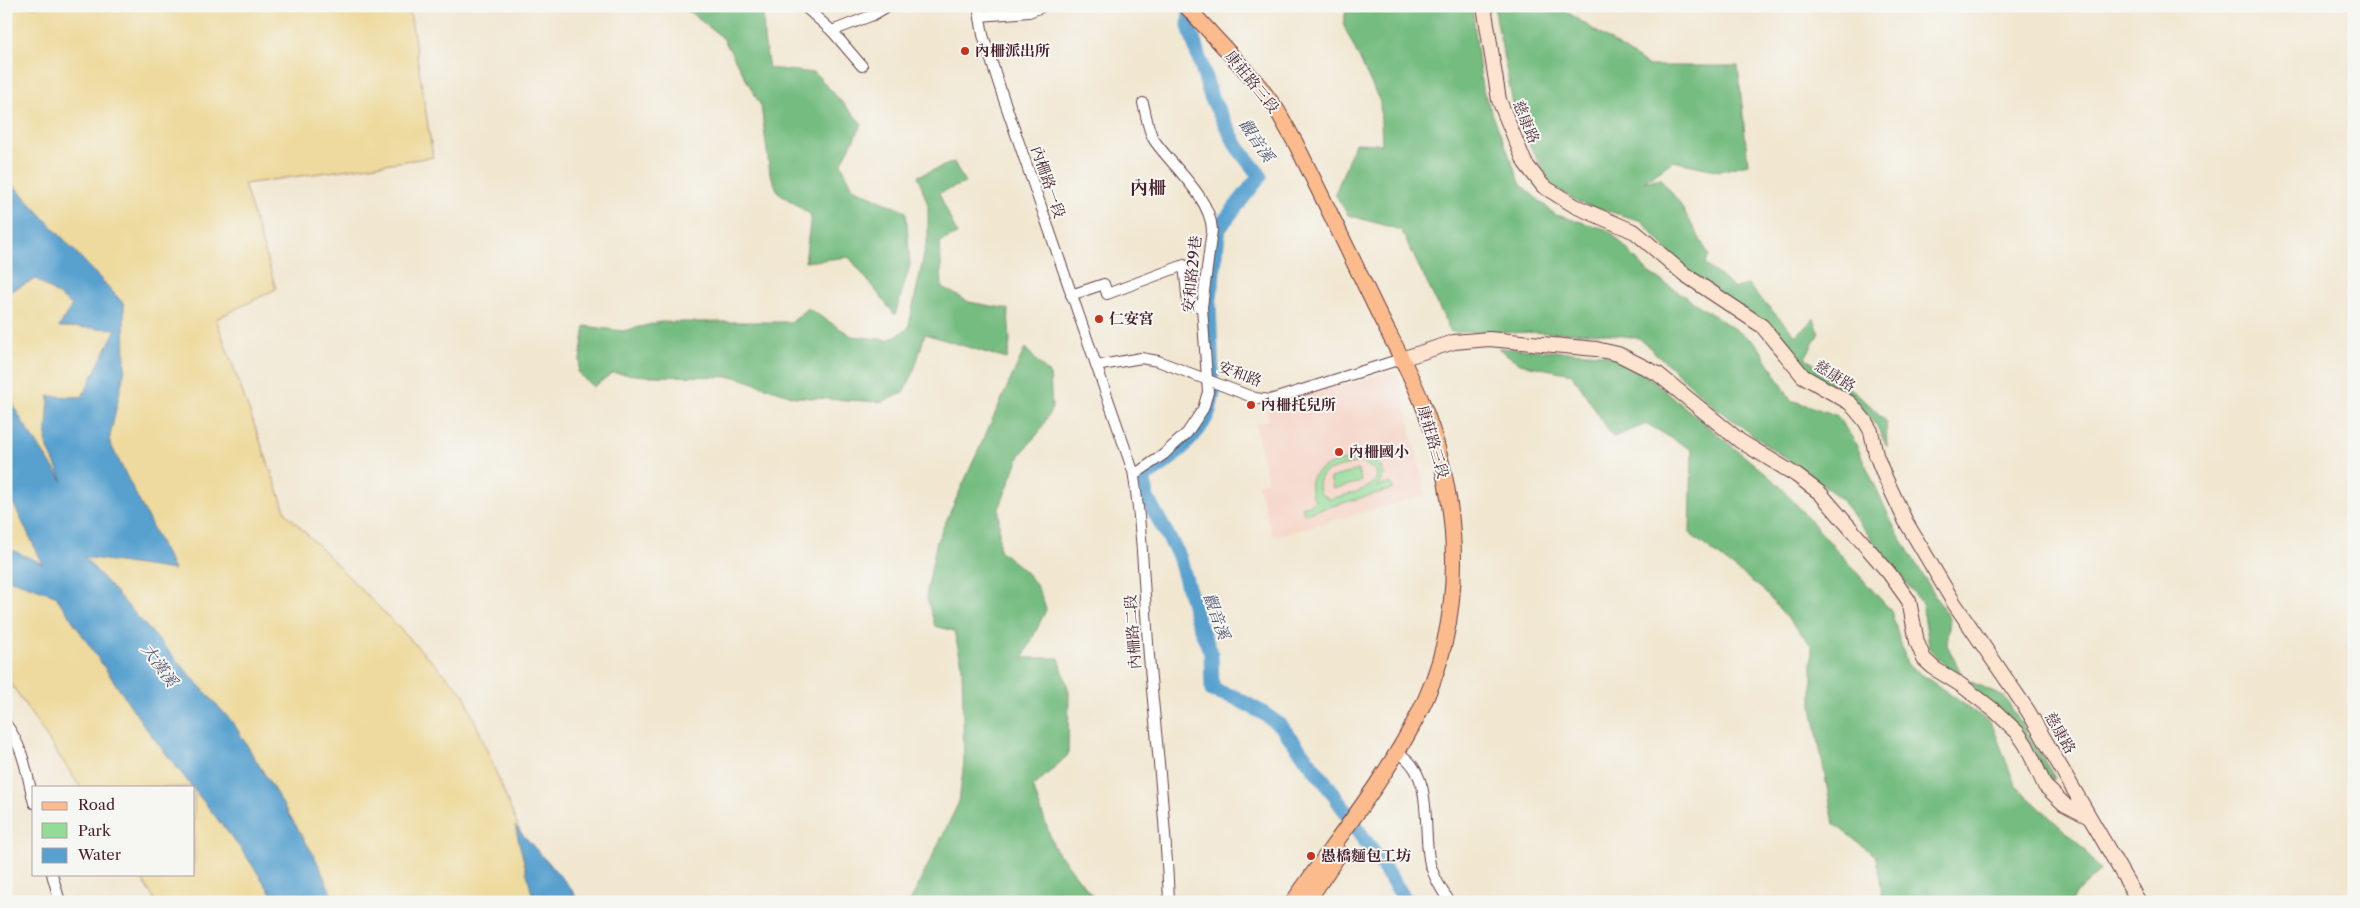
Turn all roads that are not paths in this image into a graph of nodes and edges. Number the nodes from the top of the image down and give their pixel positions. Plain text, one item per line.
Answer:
1 (804, 6) edge
2 (888, 6) edge
3 (1044, 6) edge
4 (1186, 6) edge
5 (1484, 6) edge
6 (979, 11) edge
7 (1201, 12) edge
8 (832, 32) junction
9 (862, 66) dead end
10 (1143, 103) dead end
11 (1071, 295) junction
12 (1202, 307) junction
13 (1406, 357) junction
14 (1096, 366) junction
15 (1206, 378) junction
16 (1134, 475) junction
17 (6, 724) edge
18 (1403, 756) junction
19 (32, 794) edge
20 (2089, 817) junction
21 (53, 876) edge
22 (60, 902) edge
23 (1169, 902) edge
24 (1293, 902) edge
25 (1307, 902) edge
26 (1450, 902) edge
27 (2139, 902) edge

1 - 8 street
2 - 8 street
3 - 6 street
4 - 7 main road, 康莊路三段
5 - 20 street, 慈康路
6 - 11 street, 內柵路一段
7 - 13 main road, 康莊路三段
8 - 9 street
10 - 12 street, 安和路29巷
11 - 12 street
11 - 14 street, 內柵路一段
12 - 15 street, 安和路29巷
13 - 15 street, 安和路
13 - 18 main road, 康莊路三段
13 - 20 street
13 - 24 main road, 康莊路三段
14 - 15 street, 安和路
14 - 16 street, 內柵路二段
15 - 16 street, 安和路29巷
16 - 23 street, 內柵路二段
17 - 19 street
18 - 25 main road, 康莊路三段
18 - 26 street
20 - 27 street, 慈康路
21 - 22 street

